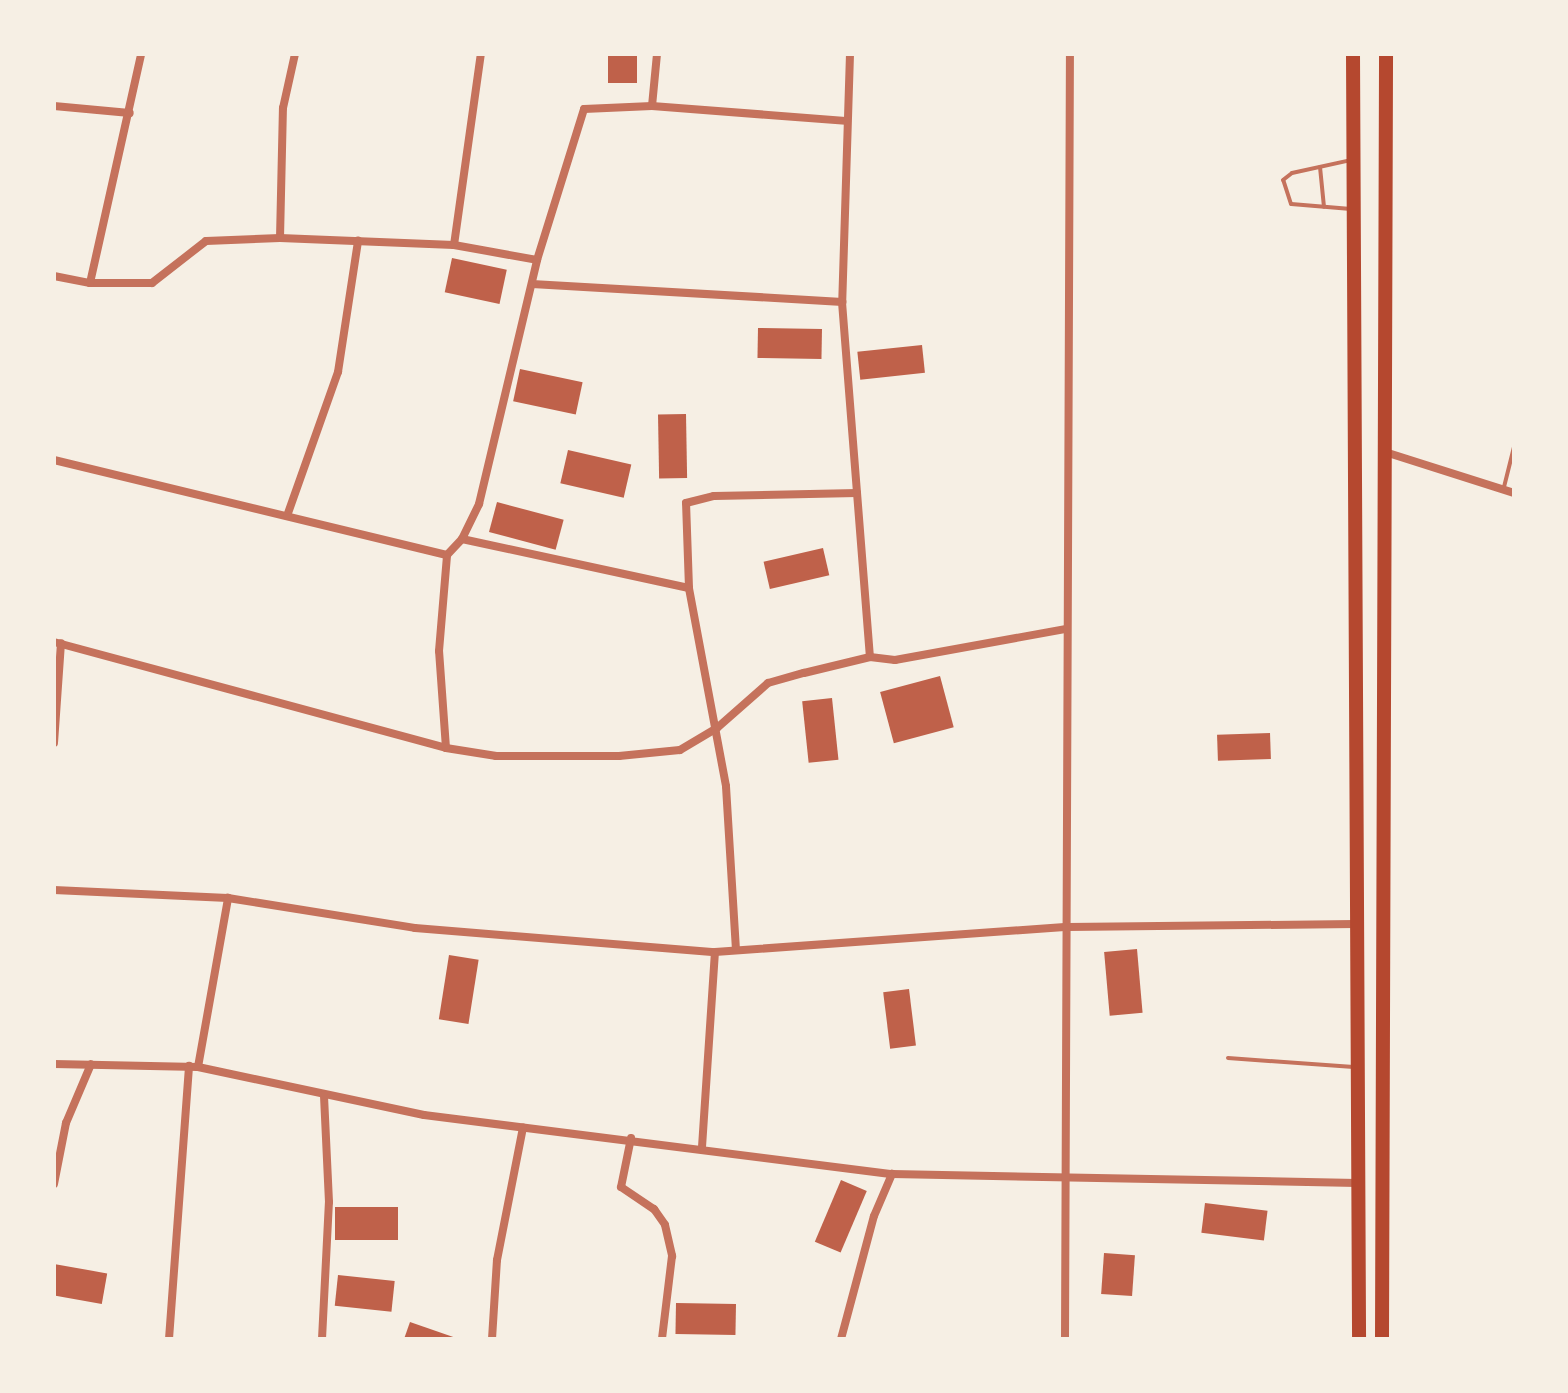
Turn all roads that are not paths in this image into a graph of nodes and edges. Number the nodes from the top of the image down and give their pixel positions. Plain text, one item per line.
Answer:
1 (141, 54) edge
2 (295, 54) edge
3 (481, 54) edge
4 (657, 54) edge
5 (850, 54) edge
6 (1070, 54) edge
7 (1353, 54) edge
8 (1386, 54) edge
9 (54, 106) edge
10 (652, 106) junction
11 (130, 113) junction
12 (845, 121) junction
13 (1353, 159) junction
14 (1320, 167) junction
15 (1324, 207) junction
16 (1353, 209) junction
17 (280, 238) junction
18 (358, 241) junction
19 (454, 245) junction
20 (537, 260) junction
21 (54, 276) edge
22 (90, 283) junction
23 (532, 284) junction
24 (842, 302) junction
25 (1514, 447) edge
26 (1385, 452) junction
27 (54, 460) edge
28 (1503, 490) junction
29 (857, 493) junction
30 (1514, 493) edge
31 (1514, 501) edge
32 (287, 516) junction
33 (462, 539) junction
34 (447, 555) junction
35 (689, 588) junction
36 (1514, 616) edge
37 (1066, 629) junction
38 (57, 642) edge
39 (870, 657) junction
40 (717, 728) junction
41 (54, 743) edge
42 (446, 748) junction
43 (54, 890) edge
44 (228, 898) junction
45 (1355, 924) junction
46 (1068, 927) junction
47 (736, 950) junction
48 (715, 952) junction
49 (1228, 1058) dead end
50 (54, 1064) edge
51 (91, 1064) junction
52 (194, 1066) junction
53 (1356, 1067) junction
54 (324, 1095) junction
55 (523, 1128) junction
56 (631, 1138) junction
57 (702, 1147) junction
58 (892, 1174) junction
59 (1068, 1179) junction
60 (1357, 1183) junction
61 (54, 1184) edge
62 (169, 1339) edge
63 (322, 1339) edge
64 (492, 1339) edge
65 (662, 1339) edge
66 (841, 1339) edge
67 (1065, 1339) edge
68 (1359, 1339) edge
69 (1382, 1339) edge

1 - 11 street
2 - 17 street
3 - 19 street
4 - 10 street
5 - 12 street
6 - 37 street
7 - 13 highway
8 - 26 highway
9 - 11 street
10 - 12 street
10 - 20 street
11 - 22 street
12 - 24 street
13 - 14 lane
13 - 16 highway
14 - 15 lane
14 - 15 lane
15 - 16 lane
16 - 45 highway
17 - 18 street
17 - 22 street
18 - 19 street
18 - 32 street
19 - 20 street
20 - 23 street
21 - 22 street
23 - 24 street
23 - 33 street
24 - 29 street
25 - 28 lane
26 - 28 street
26 - 69 highway
27 - 32 street
28 - 30 street
29 - 35 street
29 - 39 street
31 - 36 lane
32 - 34 street
33 - 34 street
33 - 35 street
34 - 42 street
35 - 40 street
37 - 39 street
37 - 46 street
38 - 41 street
38 - 42 street
39 - 40 street
40 - 42 street
40 - 47 street
43 - 44 street
44 - 48 street
44 - 52 street
45 - 46 street
45 - 53 highway
46 - 47 street
46 - 59 street
47 - 48 street
48 - 57 street
49 - 53 lane
50 - 51 street
51 - 52 street
51 - 61 street
52 - 54 street
52 - 62 street
53 - 60 highway
54 - 55 street
54 - 63 street
55 - 56 street
55 - 64 street
56 - 57 street
56 - 65 street
57 - 58 street
58 - 59 street
58 - 66 street
59 - 60 street
59 - 67 street
60 - 68 highway

